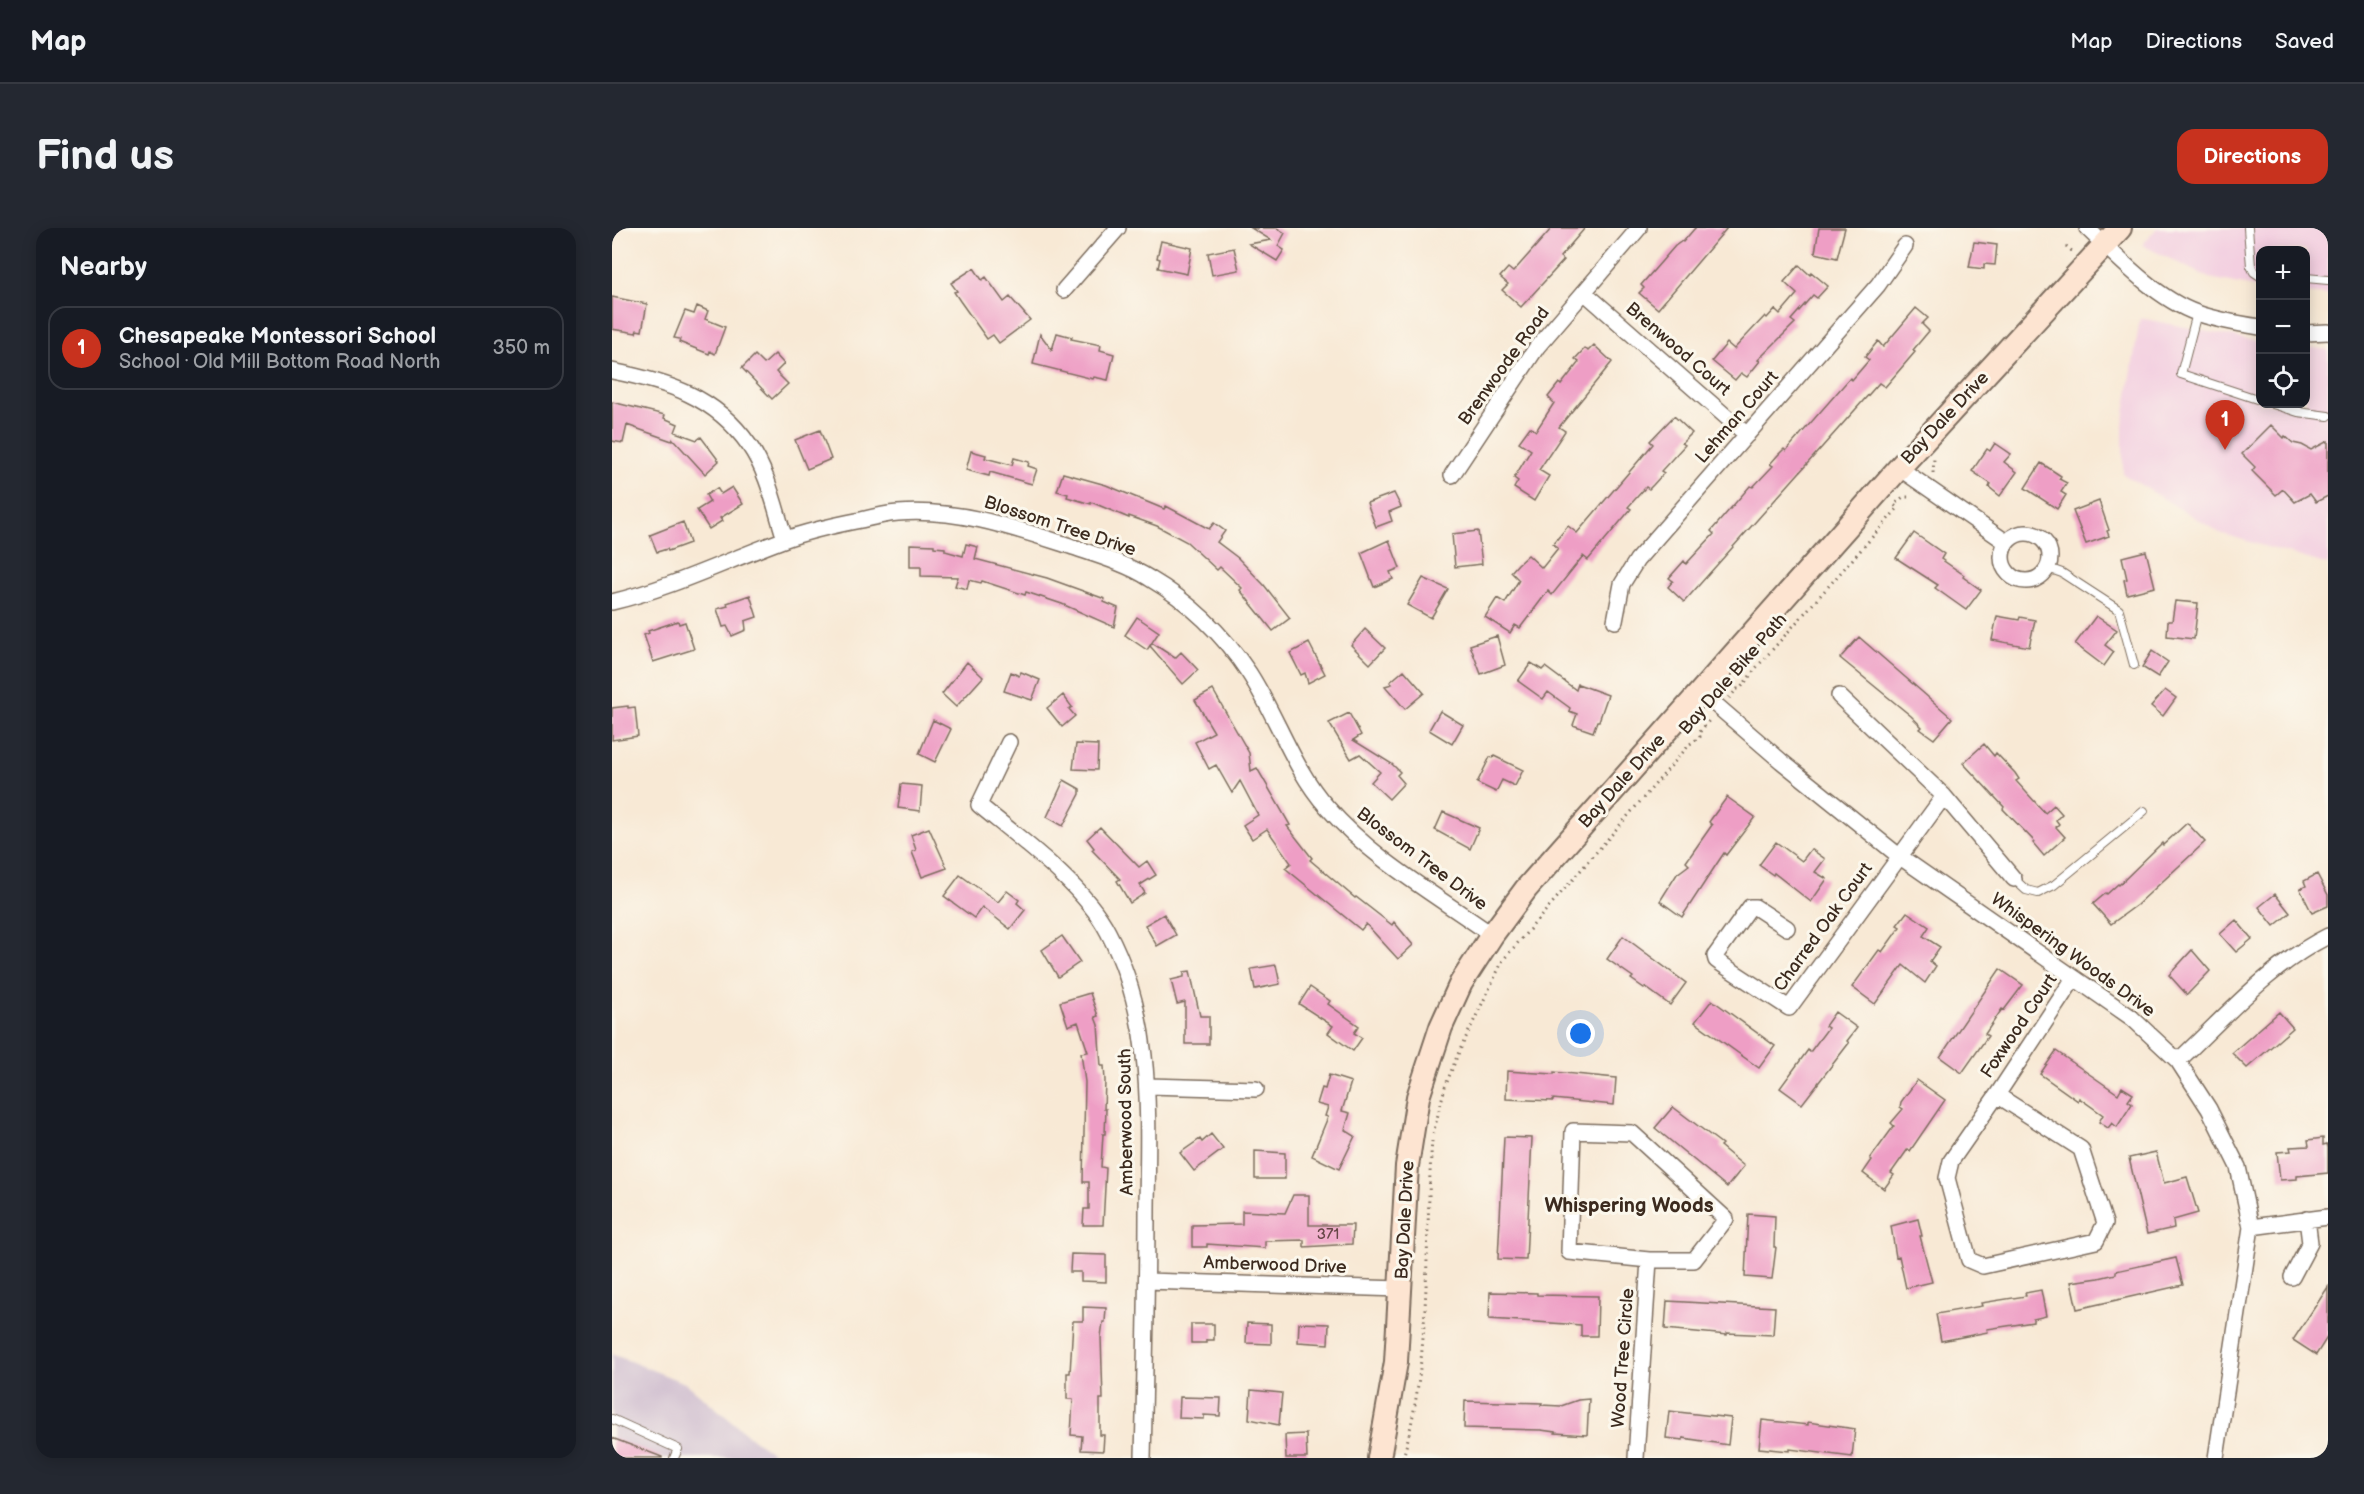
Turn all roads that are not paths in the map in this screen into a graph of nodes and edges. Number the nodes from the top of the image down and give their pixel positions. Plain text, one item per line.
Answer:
1 (1118, 228) edge
2 (1639, 228) edge
3 (2087, 228) edge
4 (2120, 228) edge
5 (2248, 228) edge
6 (2104, 245) junction
7 (1905, 246) dead end
8 (2256, 273) edge
9 (2310, 278) edge
10 (2328, 280) edge
11 (1064, 290) dead end
12 (1584, 292) junction
13 (2197, 313) junction
14 (2256, 326) edge
15 (2328, 332) edge
16 (2310, 333) edge
17 (612, 372) edge
18 (2256, 399) edge
19 (2298, 408) edge
20 (2328, 416) edge
21 (1747, 435) junction
22 (1899, 468) junction
23 (1452, 475) dead end
24 (785, 539) junction
25 (2006, 542) junction
26 (2048, 568) junction
27 (612, 602) edge
28 (1615, 621) dead end
29 (2134, 665) dead end
30 (1701, 692) junction
31 (1839, 696) dead end
32 (1009, 742) dead end
33 (1944, 796) junction
34 (2144, 811) dead end
35 (1899, 856) junction
36 (2014, 879) joint
37 (1788, 928) dead end
38 (1492, 934) junction
39 (2328, 936) edge
40 (2074, 978) junction
41 (2178, 1061) junction
42 (1148, 1086) junction
43 (1256, 1089) dead end
44 (1997, 1095) junction
45 (2328, 1217) edge
46 (2307, 1219) junction
47 (2251, 1227) junction
48 (1649, 1260) junction
49 (2292, 1277) dead end
50 (1147, 1281) junction
51 (1401, 1289) junction
52 (612, 1419) edge
53 (674, 1458) edge
54 (1143, 1458) edge
55 (1378, 1458) edge
56 (1636, 1458) edge
57 (2216, 1458) edge

1 - 11 street
2 - 12 street, Brenwoode Road
3 - 6 street
4 - 6 street, Bay Dale Drive
5 - 8 lane
6 - 13 street
6 - 22 street, Bay Dale Drive
7 - 21 street, Lehman Court
9 - 10 lane
12 - 21 street, Brenwood Court
12 - 23 street, Brenwoode Road
13 - 14 street
13 - 18 lane
15 - 16 street
17 - 24 street
19 - 20 lane
21 - 28 street, Lehman Court
22 - 25 street
22 - 30 street, Bay Dale Drive
24 - 27 street, Blossom Tree Drive
24 - 38 street, Blossom Tree Drive
25 - 26 street
25 - 26 street
26 - 29 lane
30 - 35 street, Whispering Woods Drive
30 - 38 street, Bay Dale Drive
31 - 33 street
32 - 42 street, Amberwood South
33 - 35 street
33 - 36 street
34 - 36 lane
35 - 37 street, Charred Oak Court
35 - 40 street, Whispering Woods Drive
38 - 51 street, Bay Dale Drive
39 - 41 street
40 - 41 street, Whispering Woods Drive
40 - 44 street, Foxwood Court
41 - 47 street, Whispering Woods Drive
42 - 43 street
42 - 50 street, Amberwood South
44 - 44 street, Foxwood Court
45 - 46 street
46 - 47 street
46 - 49 street
47 - 57 street, Whispering Woods Drive
48 - 48 street
48 - 56 street, Wood Tree Circle
50 - 51 street, Amberwood Drive
50 - 54 street, Amberwood South
51 - 55 street, Bay Dale Drive
52 - 53 lane

